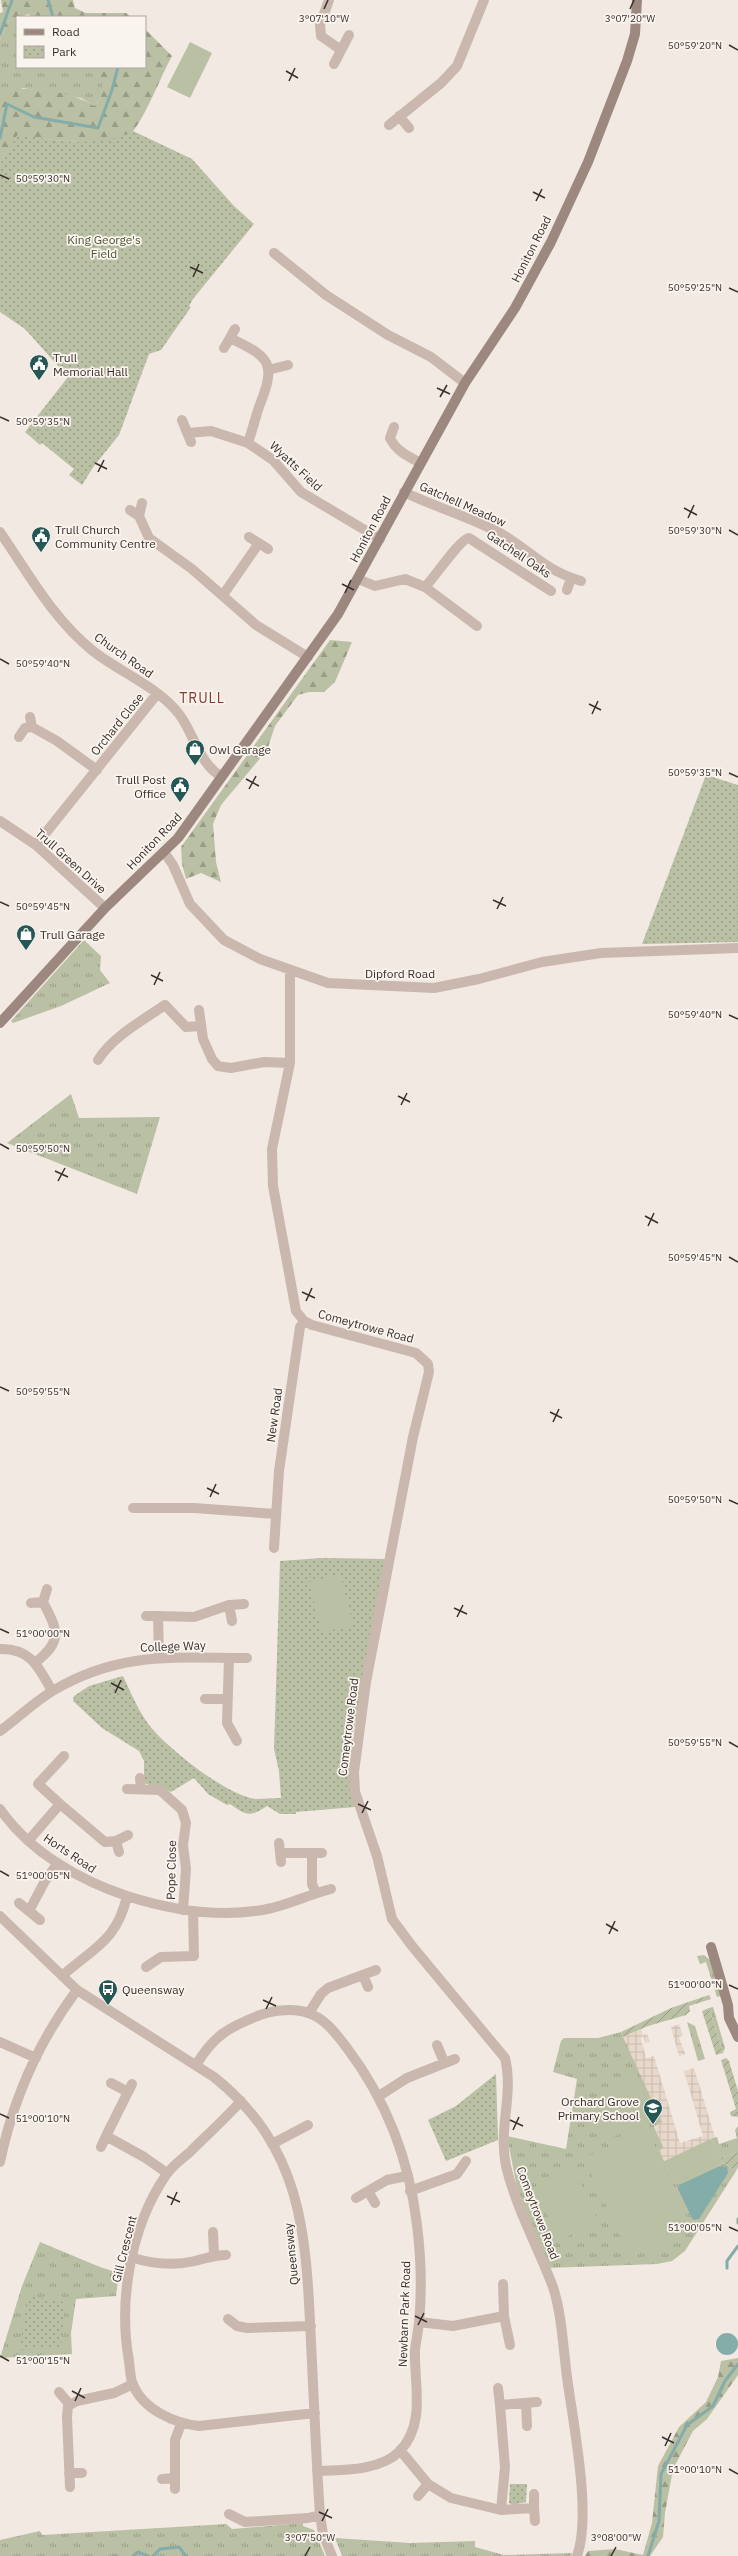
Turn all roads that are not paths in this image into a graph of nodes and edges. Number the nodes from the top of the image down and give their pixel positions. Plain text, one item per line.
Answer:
1 (329, 0) edge
2 (484, 0) edge
3 (637, 0) edge
4 (349, 35) dead end
5 (341, 50) junction
6 (334, 64) dead end
7 (399, 116) junction
8 (389, 125) dead end
9 (409, 128) dead end
10 (274, 253) dead end
11 (224, 348) dead end
12 (288, 365) dead end
13 (268, 370) junction
14 (465, 383) junction
15 (182, 420) dead end
16 (389, 430) dead end
17 (248, 443) junction
18 (420, 462) junction
19 (404, 492) junction
20 (142, 503) dead end
21 (130, 510) dead end
22 (139, 516) junction
23 (0, 532) edge
24 (249, 537) dead end
25 (380, 539) junction
26 (258, 543) junction
27 (268, 549) dead end
28 (358, 579) junction
29 (425, 587) junction
30 (567, 590) dead end
31 (550, 592) dead end
32 (223, 596) junction
33 (477, 626) dead end
34 (308, 657) junction
35 (157, 694) junction
36 (19, 737) dead end
37 (97, 770) junction
38 (221, 776) junction
39 (0, 821) edge
40 (36, 845) junction
41 (164, 852) junction
42 (104, 908) junction
43 (738, 948) edge
44 (290, 970) junction
45 (199, 1010) dead end
46 (0, 1023) edge
47 (200, 1026) junction
48 (98, 1060) dead end
49 (290, 1063) junction
50 (304, 1321) junction
51 (133, 1507) dead end
52 (276, 1514) junction
53 (274, 1548) dead end
54 (47, 1589) dead end
55 (43, 1602) junction
56 (31, 1603) dead end
57 (244, 1604) dead end
58 (229, 1605) junction
59 (146, 1616) dead end
60 (158, 1616) junction
61 (232, 1621) dead end
62 (0, 1649) edge
63 (159, 1657) junction
64 (229, 1658) junction
65 (247, 1658) dead end
66 (36, 1662) junction
67 (52, 1691) junction
68 (205, 1699) dead end
69 (227, 1699) junction
70 (0, 1731) edge
71 (237, 1741) dead end
72 (64, 1756) dead end
73 (140, 1778) dead end
74 (127, 1789) dead end
75 (141, 1789) junction
76 (60, 1804) junction
77 (0, 1809) edge
78 (128, 1835) dead end
79 (29, 1840) junction
80 (116, 1841) junction
81 (119, 1852) dead end
82 (280, 1853) dead end
83 (58, 1863) junction
84 (331, 1889) dead end
85 (316, 1893) junction
86 (127, 1896) junction
87 (19, 1903) dead end
88 (29, 1911) junction
89 (188, 1911) junction
90 (0, 1916) edge
91 (40, 1920) dead end
92 (710, 1947) dead end
93 (146, 1967) dead end
94 (376, 1970) dead end
95 (364, 1975) junction
96 (62, 1976) junction
97 (368, 1987) dead end
98 (77, 1990) junction
99 (309, 2013) junction
100 (738, 2037) edge
101 (0, 2042) edge
102 (437, 2045) dead end
103 (36, 2058) junction
104 (455, 2059) dead end
105 (444, 2062) junction
106 (196, 2065) junction
107 (110, 2083) dead end
108 (379, 2096) junction
109 (241, 2101) junction
110 (308, 2125) dead end
111 (106, 2136) junction
112 (272, 2144) junction
113 (101, 2147) dead end
114 (466, 2161) dead end
115 (0, 2162) edge
116 (167, 2173) junction
117 (406, 2176) junction
118 (410, 2191) junction
119 (368, 2192) junction
120 (356, 2198) dead end
121 (375, 2203) dead end
122 (213, 2232) dead end
123 (214, 2255) junction
124 (226, 2255) dead end
125 (133, 2258) junction
126 (503, 2284) dead end
127 (504, 2316) junction
128 (228, 2320) dead end
129 (419, 2322) junction
130 (311, 2326) junction
131 (510, 2344) dead end
132 (133, 2384) junction
133 (498, 2388) dead end
134 (59, 2392) dead end
135 (537, 2402) dead end
136 (526, 2403) junction
137 (70, 2404) junction
138 (500, 2405) junction
139 (315, 2413) junction
140 (181, 2424) junction
141 (527, 2426) dead end
142 (400, 2450) junction
143 (317, 2471) junction
144 (69, 2473) junction
145 (82, 2473) dead end
146 (174, 2478) junction
147 (162, 2479) dead end
148 (428, 2484) junction
149 (70, 2487) dead end
150 (175, 2489) dead end
151 (534, 2494) dead end
152 (418, 2496) dead end
153 (534, 2508) junction
154 (501, 2510) junction
155 (229, 2514) dead end
156 (320, 2515) junction
157 (535, 2521) dead end
158 (332, 2556) edge
159 (577, 2556) edge

1 - 5 street
2 - 7 street
3 - 14 street, Honiton Road
4 - 5 street
5 - 6 street
7 - 8 street
7 - 9 street
10 - 14 street
11 - 13 street
12 - 13 street
13 - 17 street
14 - 18 street, Honiton Road
15 - 17 street, Wyatts Field
16 - 18 street
17 - 25 street, Wyatts Field
18 - 19 street, Honiton Road
19 - 25 street, Honiton Road
19 - 30 street, Gatchell Meadow
20 - 22 street
21 - 22 street
22 - 32 street
23 - 35 street, Church Road
24 - 26 street
25 - 28 street, Honiton Road
26 - 27 street
26 - 32 street
28 - 29 street
28 - 34 street, Honiton Road
29 - 31 street, Gatchell Oaks
29 - 33 street
32 - 34 street
34 - 38 street, Honiton Road
35 - 37 street, Orchard Close
35 - 38 street, Church Road
36 - 37 street, Orchard Close
37 - 40 street, Orchard Close
38 - 41 street, Honiton Road
39 - 40 street, Trull Green Drive
40 - 42 street, Trull Green Drive
41 - 42 street, Honiton Road
41 - 44 street, Dipford Road
42 - 46 street, Honiton Road
43 - 44 street, Dipford Road
44 - 49 street, Comeytrowe Road
45 - 47 street
47 - 48 street
47 - 49 street
49 - 50 street, Comeytrowe Road
50 - 52 street, New Road
50 - 159 street, Comeytrowe Road
51 - 52 street
52 - 53 street, New Road
54 - 55 street
55 - 56 street
55 - 66 street
57 - 58 street
58 - 60 street
58 - 61 street
59 - 60 street
60 - 63 street
62 - 66 street
63 - 64 street, College Way
63 - 67 street, College Way
64 - 65 street, College Way
64 - 69 street
66 - 67 street
67 - 70 street, College Way
68 - 69 street
69 - 71 street
72 - 76 street
73 - 75 street
74 - 75 street, Pope Close
75 - 89 street, Pope Close
76 - 79 street
76 - 80 street
77 - 79 street, Horts Road
78 - 80 street
79 - 83 street, Horts Road
80 - 81 street
82 - 85 street
83 - 86 street, Horts Road
83 - 88 street
84 - 85 street, Horts Road
85 - 89 street, Horts Road
86 - 89 street, Horts Road
86 - 96 street
87 - 88 street
88 - 91 street
89 - 93 street, Pope Close
90 - 96 street, Queensway
92 - 100 street
94 - 95 street
95 - 97 street
95 - 99 street
96 - 98 street, Queensway
98 - 103 street
98 - 106 street, Queensway
99 - 106 street, Newbarn Park Road
99 - 108 street, Newbarn Park Road
101 - 103 street
102 - 105 street
103 - 115 street
104 - 105 street
105 - 108 street
106 - 109 street, Queensway
107 - 111 street
108 - 117 street, Newbarn Park Road
109 - 112 street, Queensway
109 - 116 street, Gill Crescent
110 - 112 street
111 - 113 street
111 - 116 street
112 - 130 street, Queensway
114 - 118 street
116 - 125 street, Gill Crescent
117 - 118 street, Newbarn Park Road
117 - 119 street
118 - 129 street, Newbarn Park Road
119 - 120 street
119 - 121 street
122 - 123 street
123 - 124 street
123 - 125 street
125 - 132 street, Gill Crescent
126 - 127 street
127 - 129 street
127 - 131 street
128 - 130 street
129 - 142 street, Newbarn Park Road
130 - 139 street, Queensway
132 - 137 street
132 - 140 street, Gill Crescent
133 - 138 street
134 - 137 street
135 - 136 street
136 - 138 street
136 - 141 street
137 - 144 street
138 - 154 street
139 - 140 street, Gill Crescent
139 - 143 street, Queensway
140 - 146 street
142 - 143 street, Newbarn Park Road
142 - 148 street
143 - 156 street, Queensway
144 - 145 street
144 - 149 street
146 - 147 street
146 - 150 street
148 - 152 street
148 - 154 street
151 - 153 street
153 - 154 street
153 - 157 street
155 - 156 street
156 - 158 street, Queensway

